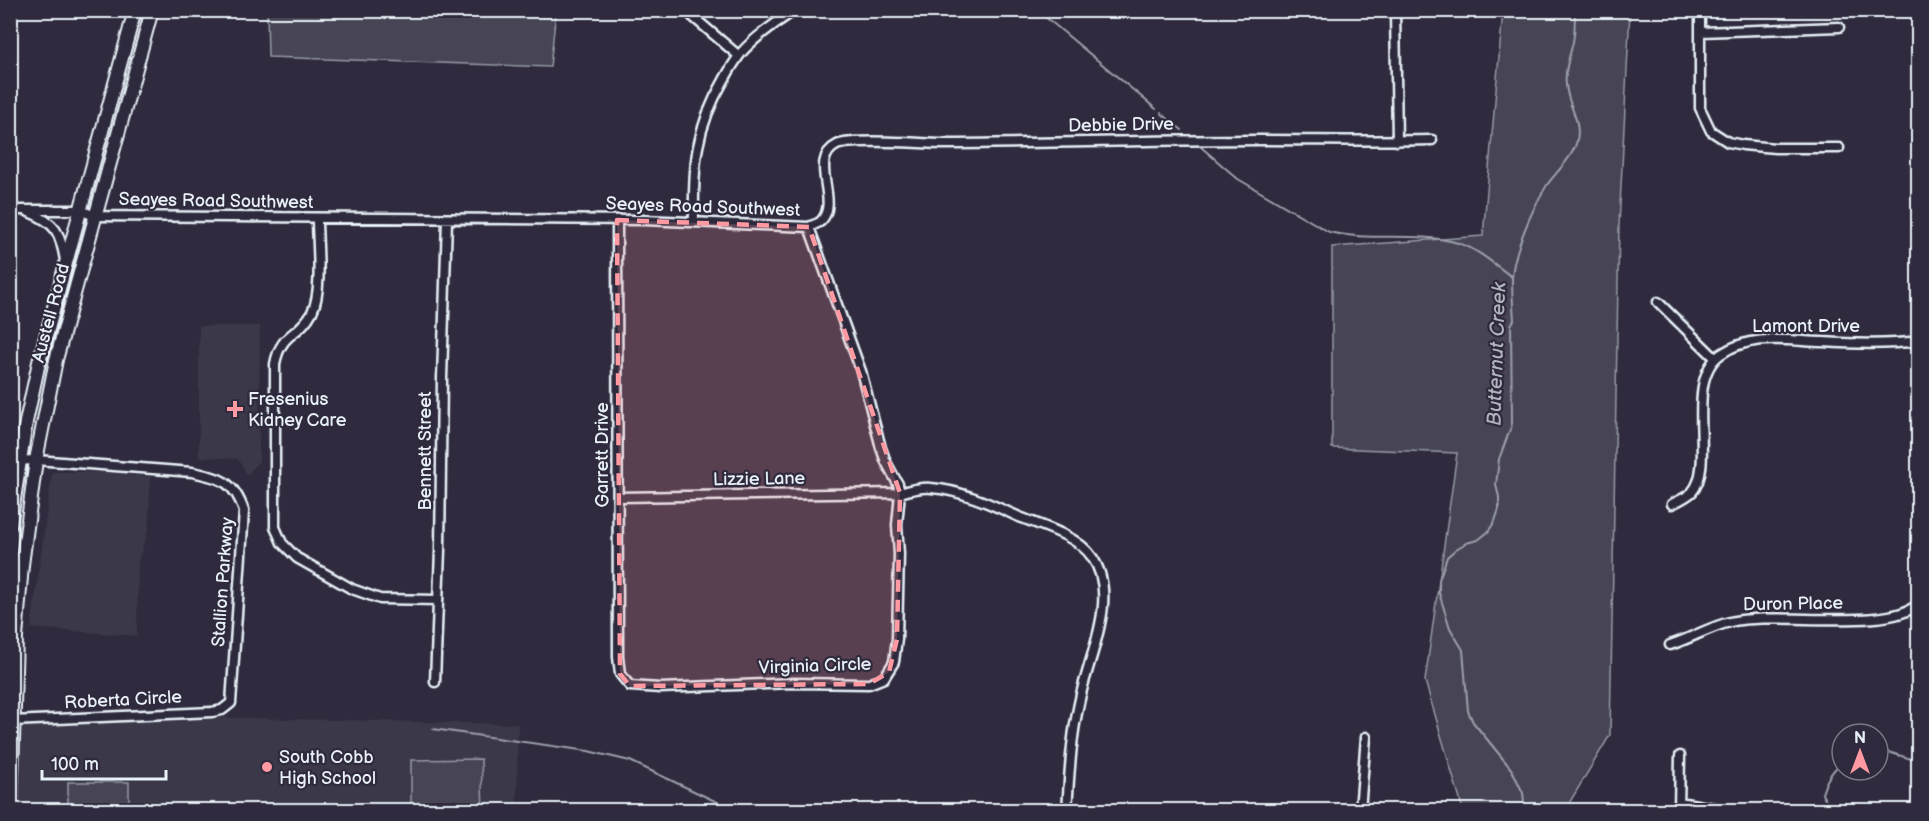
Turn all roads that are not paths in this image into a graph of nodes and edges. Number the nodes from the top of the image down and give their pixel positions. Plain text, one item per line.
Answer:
1 (135, 10) edge
2 (152, 10) edge
3 (685, 10) edge
4 (795, 10) edge
5 (1395, 10) edge
6 (1700, 10) edge
7 (1839, 27) dead end
8 (1701, 32) junction
9 (739, 56) junction
10 (1432, 140) dead end
11 (1397, 141) junction
12 (1839, 148) dead end
13 (10, 210) edge
14 (26, 210) junction
15 (81, 210) junction
16 (94, 216) junction
17 (317, 219) junction
18 (447, 220) junction
19 (617, 220) junction
20 (694, 221) junction
21 (809, 227) junction
22 (66, 264) junction
23 (1658, 302) dead end
24 (1918, 341) edge
25 (1715, 358) junction
26 (36, 460) junction
27 (15, 461) edge
28 (900, 493) junction
29 (618, 497) junction
30 (1672, 504) dead end
31 (10, 525) edge
32 (438, 600) junction
33 (1918, 604) edge
34 (1670, 645) dead end
35 (435, 682) dead end
36 (630, 686) joint
37 (231, 703) joint
38 (12, 721) junction
39 (1366, 737) dead end
40 (1680, 756) dead end
41 (11, 772) edge
42 (1679, 806) edge
43 (11, 810) edge
44 (1067, 810) edge
45 (1360, 810) edge
46 (1725, 810) edge

1 - 15 main road, Austell Road
2 - 16 main road, Austell Road
3 - 9 street
4 - 9 street
5 - 11 street
6 - 8 street
7 - 8 street
8 - 12 street
9 - 20 street
10 - 11 street, Debbie Drive
11 - 21 street, Debbie Drive
13 - 14 street, Seayes Road Southwest
14 - 15 street, Seayes Road Southwest
14 - 22 street, Seayes Road Southwest
15 - 16 street, Seayes Road Southwest
15 - 22 main road, Austell Road
16 - 17 street, Seayes Road Southwest
16 - 26 main road, Austell Road
17 - 18 street, Seayes Road Southwest
17 - 32 street
18 - 19 street, Seayes Road Southwest
18 - 32 street, Bennett Street
19 - 20 street, Seayes Road Southwest
19 - 29 street, Garrett Drive
20 - 21 street, Seayes Road Southwest
21 - 28 street, Seayes Road Southwest
22 - 27 main road, Austell Road
23 - 25 street
24 - 25 street, Lamont Drive
25 - 30 street
26 - 27 street, Stallion Parkway
26 - 37 street, Stallion Parkway
26 - 38 main road, Austell Road
27 - 31 main road, Austell Road
28 - 29 street, Lizzie Lane
28 - 36 street, Virginia Circle
28 - 44 street
29 - 36 street, Garrett Drive
32 - 35 street, Bennett Street
33 - 34 street, Duron Place
37 - 38 street, Roberta Circle
38 - 41 main road, Austell Road
39 - 45 street
40 - 42 street
41 - 43 main road, Austell Road
42 - 46 street

